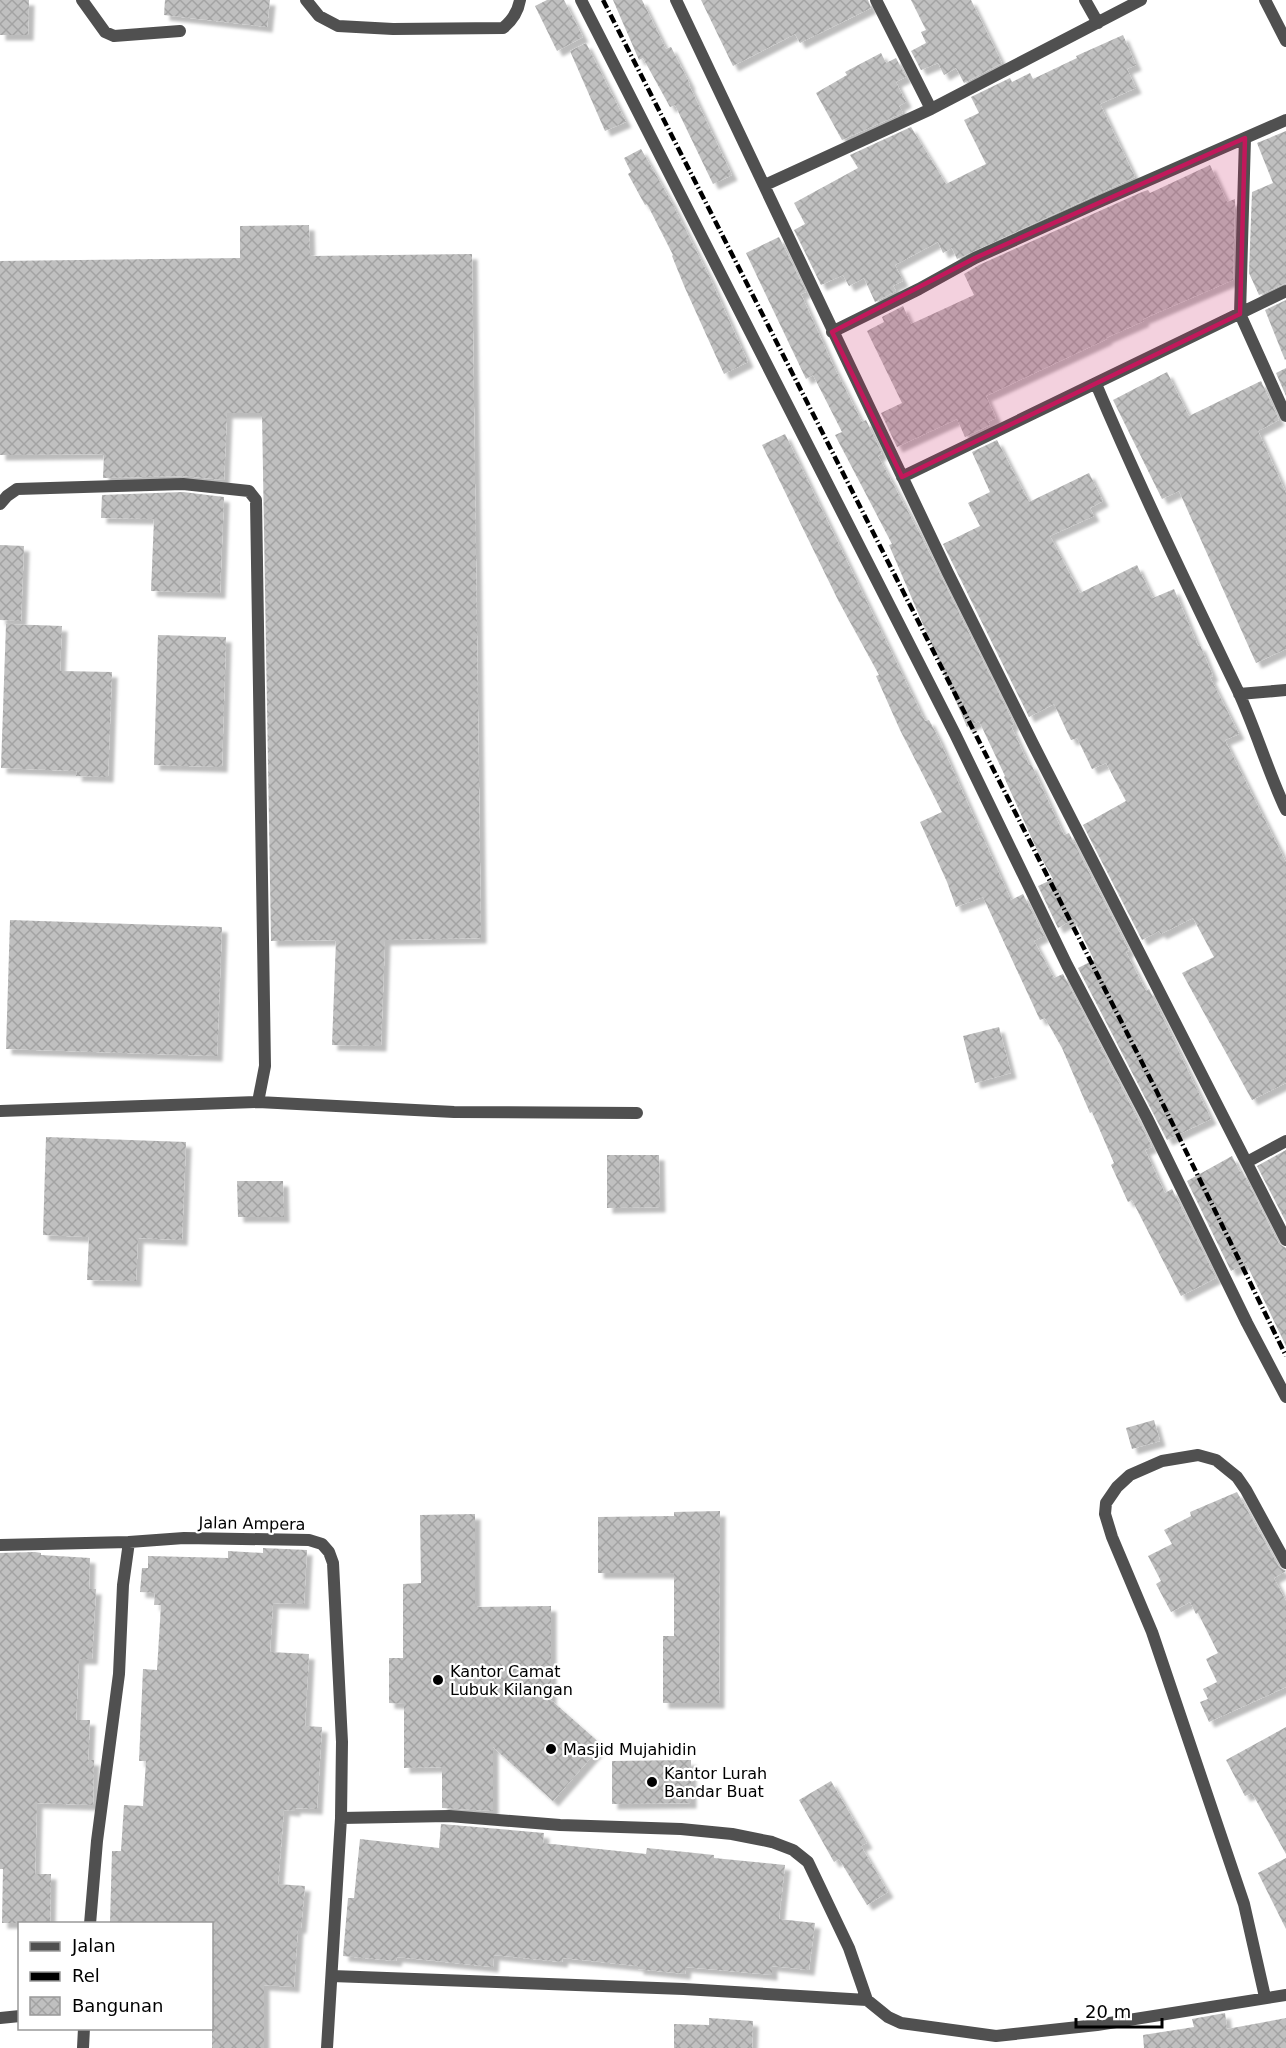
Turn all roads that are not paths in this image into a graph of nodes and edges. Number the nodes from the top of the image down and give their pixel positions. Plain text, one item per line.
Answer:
1 (82, 0) edge
2 (306, 0) edge
3 (520, 0) edge
4 (581, 0) edge
5 (676, 0) edge
6 (876, 0) edge
7 (1085, 0) edge
8 (1141, 0) edge
9 (1265, 0) edge
10 (1098, 23) junction
11 (180, 31) dead end
12 (1286, 41) edge
13 (931, 109) junction
14 (1286, 120) edge
15 (1245, 138) junction
16 (765, 185) junction
17 (1286, 291) edge
18 (1240, 314) junction
19 (832, 332) junction
20 (1096, 384) junction
21 (1286, 416) edge
22 (902, 477) junction
23 (0, 504) edge
24 (1286, 690) edge
25 (1239, 694) junction
26 (1286, 810) edge
27 (258, 1101) junction
28 (0, 1111) edge
29 (637, 1113) dead end
30 (1286, 1141) edge
31 (1247, 1162) junction
32 (1286, 1240) edge
33 (1286, 1397) edge
34 (129, 1542) junction
35 (0, 1545) edge
36 (1286, 1563) edge
37 (342, 1818) junction
38 (90, 1922) edge
39 (332, 1976) junction
40 (1286, 1995) edge
41 (1265, 1997) junction
42 (867, 2000) junction
43 (18, 2016) edge
44 (0, 2018) edge
45 (84, 2030) edge
46 (83, 2048) edge
47 (327, 2048) edge

1 - 11 street
2 - 3 street
4 - 33 street
5 - 16 street
6 - 13 street
7 - 10 street
8 - 10 street
9 - 12 street
10 - 13 street
13 - 16 street
14 - 15 street
15 - 18 street
15 - 19 street
16 - 19 street
17 - 18 street
18 - 20 street
18 - 21 street
19 - 22 street
20 - 22 street
20 - 25 street
22 - 31 street
23 - 27 street
24 - 25 street
25 - 26 street
27 - 28 street
27 - 29 street
30 - 31 street
31 - 32 street
34 - 35 street, Jalan Ampera
34 - 37 street, Jalan Ampera
34 - 38 street
36 - 41 street
37 - 39 street, Jalan Ampera
37 - 42 street
39 - 42 street
39 - 47 street, Jalan Ampera
40 - 41 street
41 - 42 street
43 - 44 street
45 - 46 street

